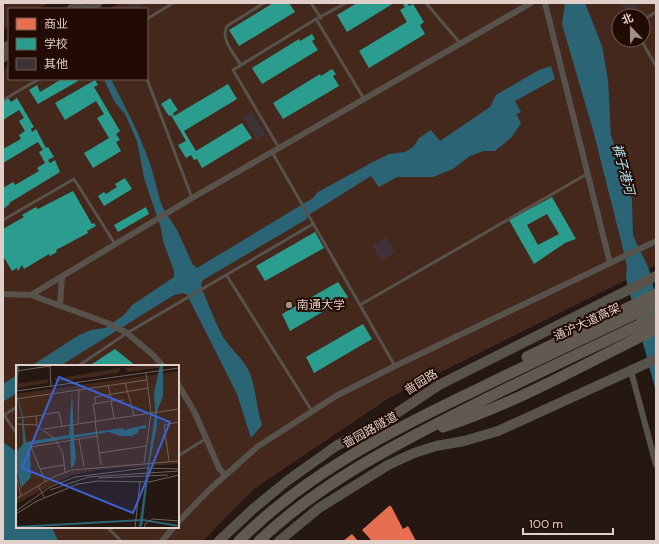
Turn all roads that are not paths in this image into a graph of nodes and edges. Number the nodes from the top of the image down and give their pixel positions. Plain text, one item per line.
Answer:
1 (98, 3) edge
2 (173, 3) edge
3 (264, 3) edge
4 (312, 3) edge
5 (346, 3) edge
6 (426, 3) edge
7 (531, 3) edge
8 (545, 3) edge
9 (89, 8) edge
10 (148, 18) edge
11 (321, 18) junction
12 (316, 19) junction
13 (461, 43) junction
14 (646, 48) edge
15 (241, 65) junction
16 (656, 66) edge
17 (37, 80) edge
18 (147, 80) edge
19 (364, 99) junction
20 (3, 100) edge
21 (279, 148) junction
22 (272, 152) junction
23 (587, 174) junction
24 (192, 198) junction
25 (3, 220) edge
26 (313, 224) junction
27 (656, 241) edge
28 (115, 244) junction
29 (610, 263) junction
30 (227, 276) junction
31 (654, 276) edge
32 (62, 277) junction
33 (3, 294) edge
34 (656, 294) edge
35 (31, 295) junction
36 (656, 304) edge
37 (60, 305) junction
38 (360, 305) junction
39 (656, 317) edge
40 (634, 321) junction
41 (656, 329) edge
42 (125, 332) junction
43 (656, 359) edge
44 (529, 364) joint
45 (79, 365) edge
46 (162, 365) edge
47 (395, 366) junction
48 (631, 371) junction
49 (179, 386) edge
50 (16, 408) edge
51 (313, 412) junction
52 (16, 433) edge
53 (389, 434) junction
54 (207, 438) junction
55 (408, 438) junction
56 (179, 455) edge
57 (656, 465) edge
58 (226, 475) junction
59 (179, 521) edge
60 (108, 528) edge
61 (173, 528) edge
62 (121, 541) edge
63 (162, 541) edge
64 (219, 541) edge
65 (239, 541) edge
66 (259, 541) edge
67 (279, 541) edge

1 - 9 main road
2 - 10 lane
3 - 15 lane
4 - 11 lane
5 - 11 lane
6 - 13 lane
7 - 13 street
8 - 23 street
11 - 12 lane
12 - 15 lane
12 - 19 lane
13 - 19 street
14 - 16 lane
15 - 21 lane
17 - 20 lane
18 - 24 lane
19 - 21 street
21 - 22 street
22 - 24 street
22 - 26 lane
23 - 29 street
23 - 38 lane
24 - 28 street
25 - 28 lane
26 - 30 lane
26 - 38 lane
27 - 29 street
28 - 32 street
29 - 47 street
30 - 42 lane
30 - 51 lane
31 - 64 main road, 啬园路
32 - 35 street
32 - 37 street
33 - 35 street
34 - 40 highway
35 - 37 street
36 - 40 highway, 通沪大道高架
37 - 42 street
38 - 47 lane
39 - 40 highway, 通沪大道高架
40 - 41 highway
40 - 44 highway, 通沪大道高架
40 - 53 highway
40 - 55 highway, 通沪大道高架
40 - 55 highway
42 - 45 lane
42 - 46 street
43 - 48 main road
44 - 53 highway, 啬园路隧道
47 - 51 street
48 - 57 street
48 - 67 main road
49 - 54 street
50 - 52 lane
51 - 58 street
53 - 65 highway, 啬园路隧道
54 - 56 lane
54 - 58 street
55 - 66 highway
58 - 59 street
60 - 62 lane
61 - 63 street

